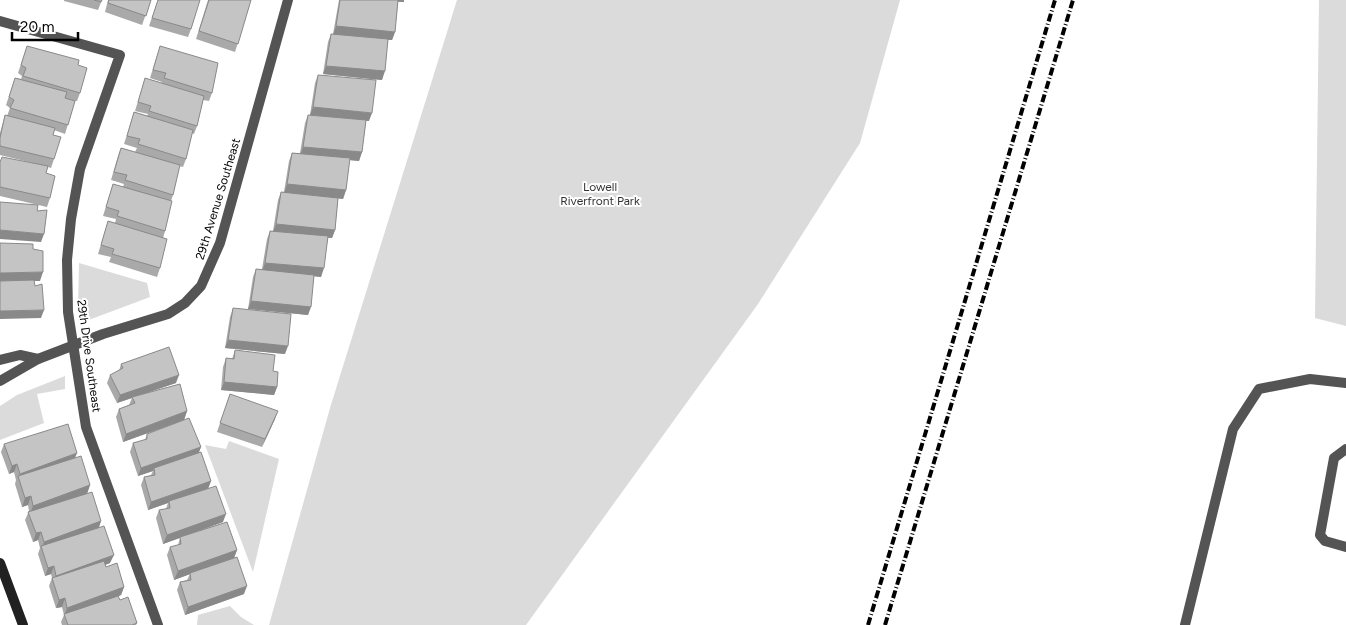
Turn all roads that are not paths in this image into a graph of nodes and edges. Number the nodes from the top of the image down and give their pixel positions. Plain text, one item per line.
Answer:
1 (288, 0) edge
2 (0, 22) edge
3 (73, 346) junction
4 (38, 359) junction
5 (0, 360) edge
6 (0, 381) edge
7 (1346, 383) edge
8 (1346, 449) edge
9 (1346, 547) edge
10 (0, 563) edge
11 (23, 625) edge
12 (158, 625) edge
13 (1185, 625) edge

1 - 3 street, 29th Avenue Southeast
2 - 3 street, 29th Drive Southeast
3 - 4 street, 29th Avenue Southeast
3 - 12 street, 29th Drive Southeast
4 - 5 street, 29th Avenue Southeast
4 - 6 street, 29th Avenue Southeast
7 - 13 street
8 - 9 street
10 - 11 street

